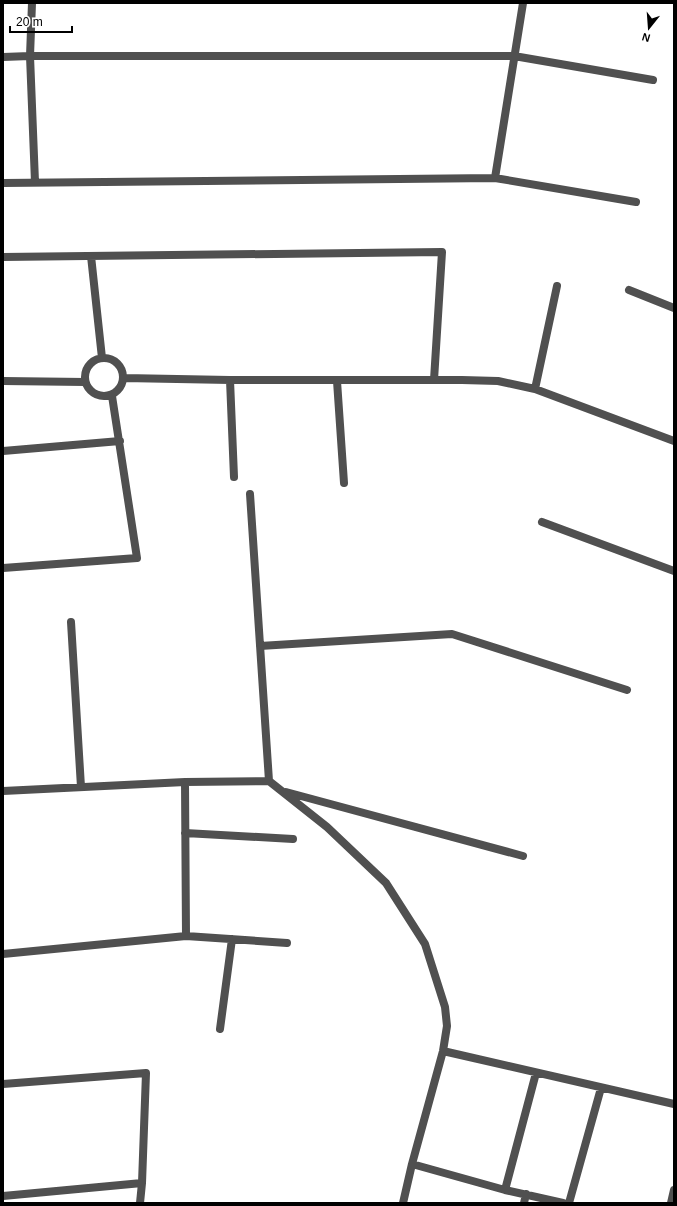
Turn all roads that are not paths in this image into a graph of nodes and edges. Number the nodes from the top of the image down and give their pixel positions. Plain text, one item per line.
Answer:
1 (32, 3) edge
2 (523, 3) edge
3 (30, 56) junction
4 (514, 56) junction
5 (3, 57) edge
6 (653, 80) dead end
7 (495, 178) junction
8 (3, 182) edge
9 (35, 182) junction
10 (636, 202) dead end
11 (91, 256) junction
12 (3, 257) edge
13 (558, 286) dead end
14 (629, 290) dead end
15 (674, 308) edge
16 (102, 358) junction
17 (124, 378) junction
18 (230, 380) junction
19 (434, 380) junction
20 (3, 381) edge
21 (337, 381) junction
22 (85, 382) junction
23 (535, 390) junction
24 (112, 396) junction
25 (120, 440) junction
26 (674, 441) edge
27 (3, 451) edge
28 (234, 478) dead end
29 (344, 482) dead end
30 (250, 494) dead end
31 (542, 522) dead end
32 (3, 568) edge
33 (674, 571) edge
34 (71, 622) dead end
35 (260, 646) junction
36 (627, 690) dead end
37 (269, 781) junction
38 (185, 782) junction
39 (81, 787) junction
40 (3, 791) edge
41 (282, 791) junction
42 (185, 833) junction
43 (293, 839) dead end
44 (523, 856) dead end
45 (186, 936) junction
46 (232, 939) junction
47 (287, 943) dead end
48 (3, 954) edge
49 (220, 1029) dead end
50 (443, 1051) junction
51 (536, 1073) junction
52 (3, 1084) edge
53 (601, 1088) junction
54 (674, 1104) edge
55 (412, 1164) junction
56 (142, 1183) junction
57 (506, 1190) junction
58 (674, 1190) edge
59 (526, 1194) junction
60 (3, 1196) edge
61 (140, 1203) edge
62 (403, 1203) edge
63 (524, 1203) edge
64 (563, 1203) edge
65 (569, 1203) edge
66 (671, 1203) edge

1 - 3 street
2 - 4 street
3 - 4 street
3 - 5 street
3 - 9 street
4 - 6 street
4 - 7 street
7 - 9 street
7 - 10 street
8 - 9 street
11 - 12 street
11 - 16 street
11 - 19 street
13 - 23 street
14 - 15 street
16 - 17 street
16 - 22 street
17 - 18 street
17 - 24 street
18 - 21 street
18 - 28 street
19 - 21 street
19 - 23 street
20 - 22 street
21 - 29 street
22 - 24 street
23 - 26 street
24 - 25 street
25 - 27 street
25 - 32 street
30 - 35 street
31 - 33 street
34 - 39 street
35 - 36 street
35 - 37 street
37 - 38 street
37 - 41 street
38 - 39 street
38 - 42 street
39 - 40 street
41 - 44 street
41 - 50 street
42 - 43 street
42 - 45 street
45 - 46 street
45 - 48 street
46 - 47 street
46 - 49 street
50 - 51 street
50 - 55 street
51 - 53 street
51 - 57 street
52 - 56 street
53 - 54 street
53 - 65 street
55 - 57 street
55 - 62 street
56 - 60 street
56 - 61 street
57 - 59 street
58 - 66 street
59 - 63 street
59 - 64 street

